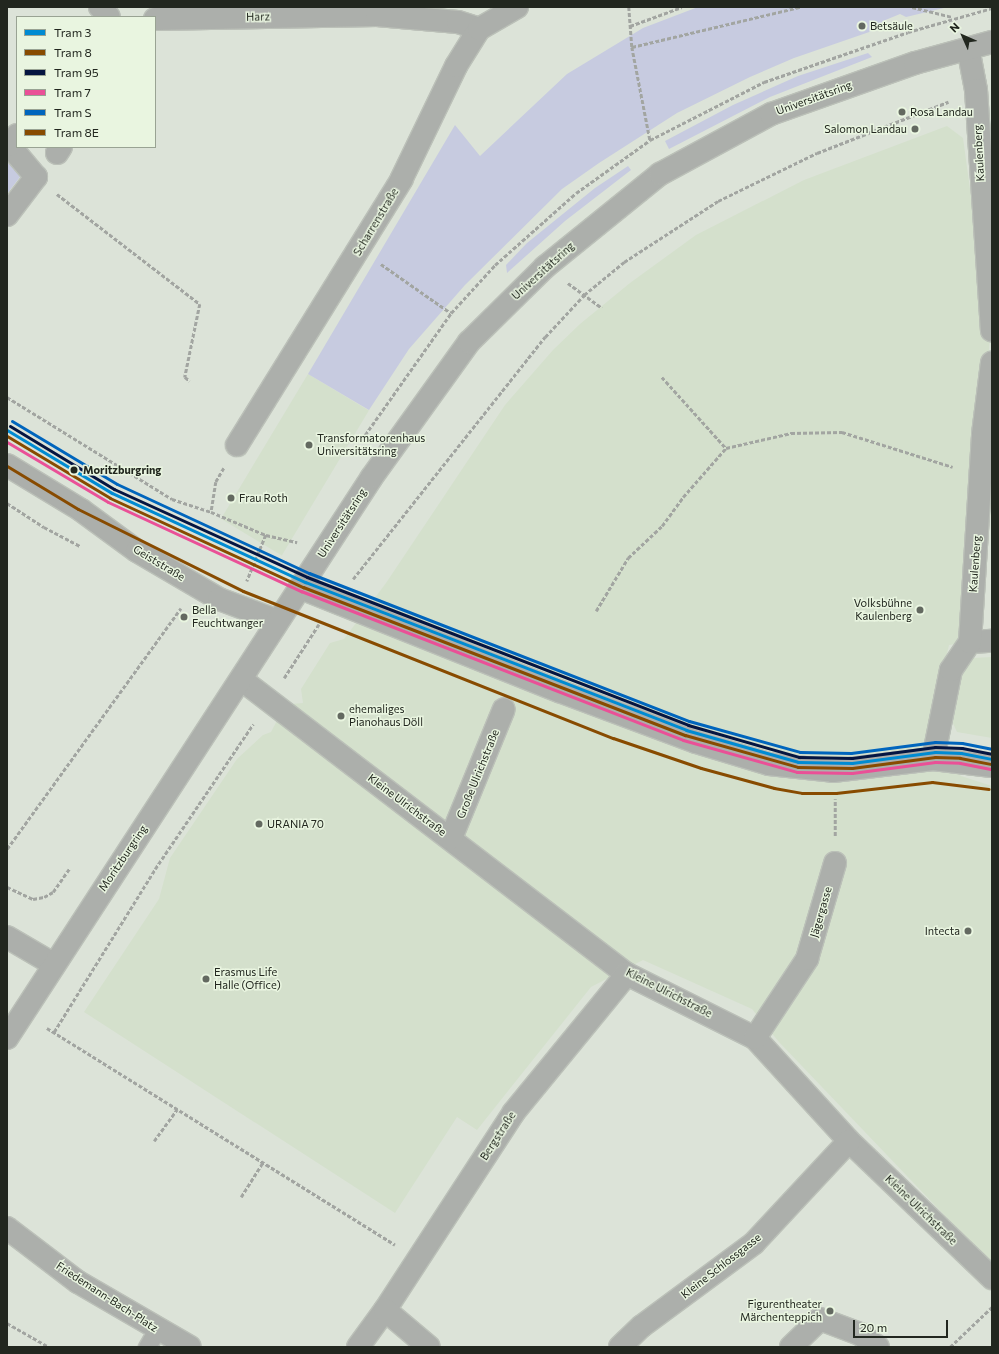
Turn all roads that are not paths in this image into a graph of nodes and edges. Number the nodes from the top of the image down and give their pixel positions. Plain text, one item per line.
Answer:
1 (100, 7) edge
2 (517, 7) edge
3 (108, 16) edge
4 (156, 20) edge
5 (479, 29) junction
6 (992, 42) edge
7 (968, 48) junction
8 (16, 136) edge
9 (7, 215) edge
10 (992, 330) edge
11 (992, 363) edge
12 (237, 445) road end
13 (7, 465) edge
14 (301, 588) junction
15 (278, 621) junction
16 (992, 641) edge
17 (970, 642) junction
18 (242, 680) junction
19 (504, 709) dead end
20 (933, 759) junction
21 (992, 766) edge
22 (451, 838) junction
23 (835, 863) road end
24 (7, 937) edge
25 (53, 964) junction
26 (627, 974) junction
27 (7, 1038) edge
28 (755, 1038) junction
29 (849, 1141) junction
30 (7, 1228) edge
31 (992, 1278) edge
32 (385, 1310) junction
33 (152, 1339) edge
34 (190, 1347) edge
35 (358, 1347) edge
36 (429, 1347) edge
37 (620, 1347) edge
38 (791, 1347) edge
39 (878, 1347) edge

1 - 3 street
2 - 5 street, Scharrenstraße
4 - 5 street, Harz
5 - 12 street, Scharrenstraße
6 - 7 street, Universitätsring
7 - 10 street, Kaulenberg
7 - 14 street, Universitätsring
8 - 9 street
11 - 17 street, Kaulenberg
13 - 15 street, Geiststraße
14 - 15 street, Universitätsring
14 - 20 street
15 - 18 street, Universitätsring
16 - 17 street
17 - 20 street
18 - 22 street, Kleine Ulrichstraße
18 - 25 street, Moritzburgring
19 - 22 street, Große Ulrichstraße
20 - 21 street
22 - 26 street, Kleine Ulrichstraße
23 - 28 street, Jägergasse
24 - 25 street
25 - 27 street, Moritzburgring
26 - 28 street, Kleine Ulrichstraße
26 - 32 street, Bergstraße
28 - 29 street, Kleine Ulrichstraße
29 - 31 street, Kleine Ulrichstraße
29 - 37 street, Kleine Schlossgasse
30 - 33 street, Friedemann-Bach-Platz
32 - 35 street
32 - 36 street
33 - 34 street, Friedemann-Bach-Platz
38 - 39 street

